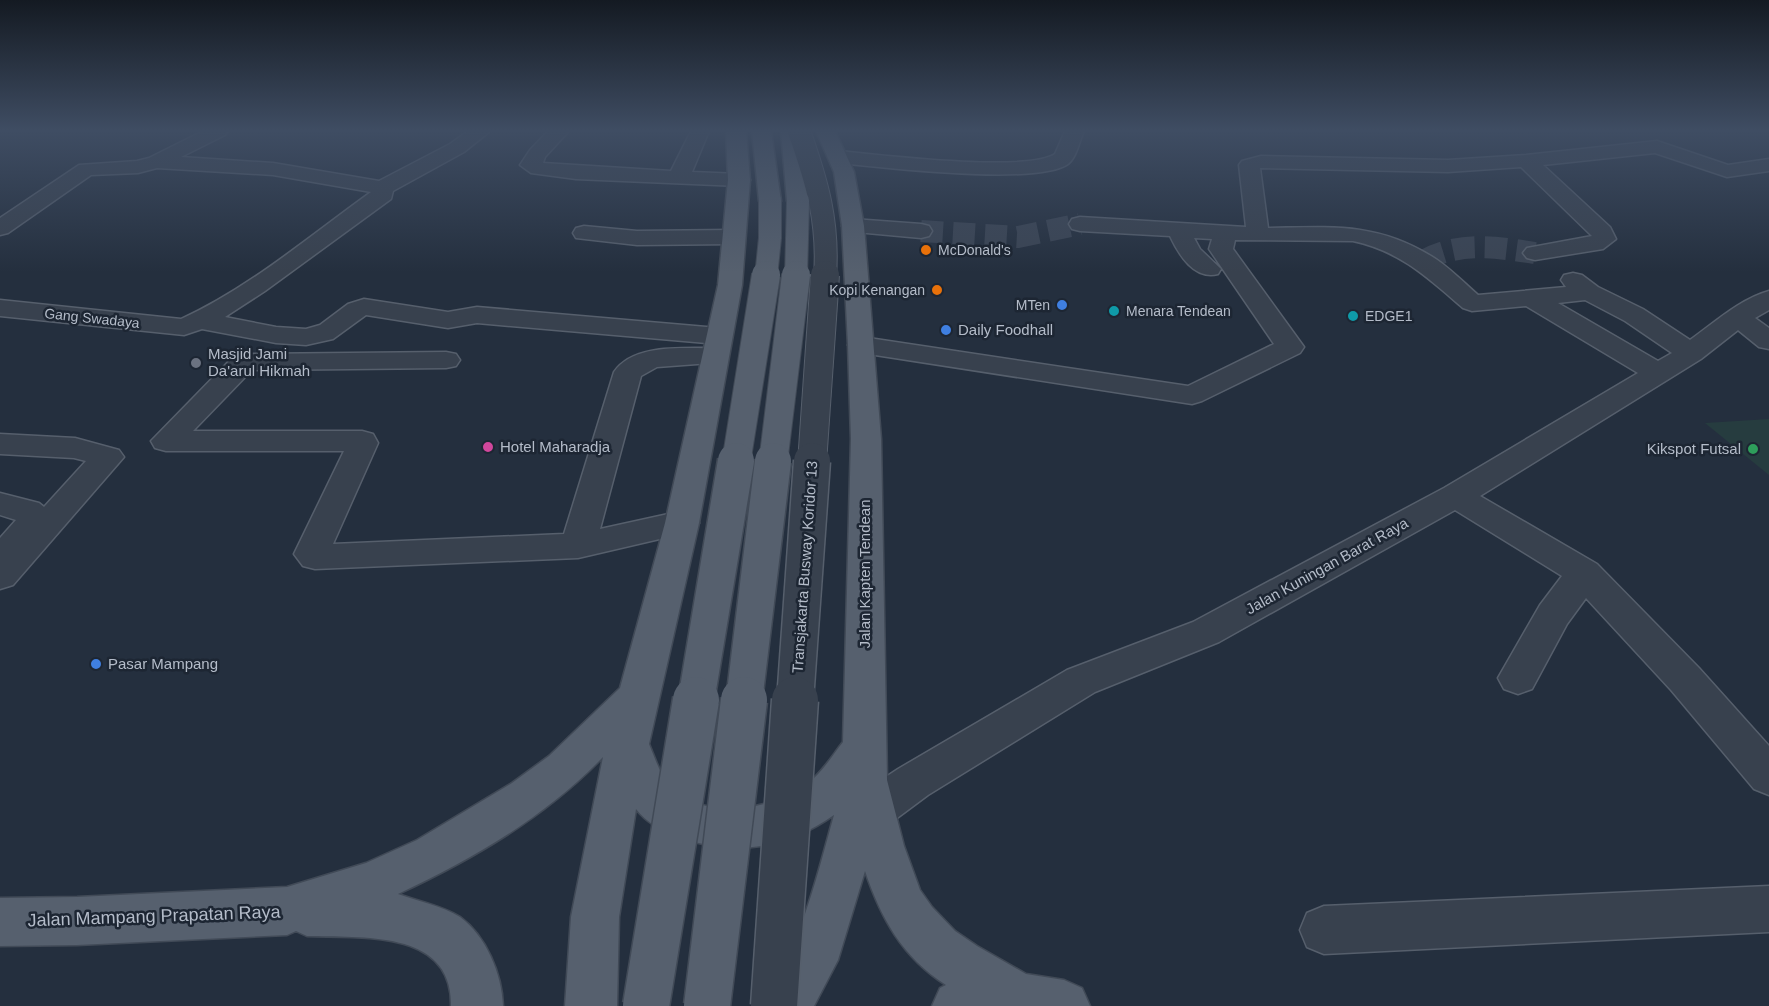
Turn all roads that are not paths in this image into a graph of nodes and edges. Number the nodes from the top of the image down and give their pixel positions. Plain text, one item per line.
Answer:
1 (73, 178) edge
2 (324, 178) edge
3 (401, 178) edge
4 (698, 178) edge
5 (776, 178) edge
6 (786, 178) edge
7 (816, 178) edge
8 (845, 178) edge
9 (1251, 178) edge
10 (1544, 178) edge
11 (739, 180) joint
12 (382, 188) junction
13 (784, 201) junction
14 (1080, 224) tunnel mouth
15 (853, 226) junction
16 (0, 228) edge
17 (921, 231) tunnel mouth
18 (1202, 231) junction
19 (584, 233) dead end
20 (1258, 235) junction
21 (733, 237) junction
22 (1589, 292) junction
23 (1530, 297) junction
24 (1769, 299) edge
25 (0, 308) edge
26 (1239, 312) dead end
27 (1738, 317) junction
28 (191, 324) junction
29 (1769, 341) edge
30 (862, 345) junction
31 (716, 346) junction
32 (1691, 352) junction
33 (446, 360) dead end
34 (1658, 373) junction
35 (0, 444) edge
36 (1456, 496) junction
37 (0, 504) edge
38 (682, 523) junction
39 (578, 546) junction
40 (0, 560) edge
41 (1584, 573) junction
42 (0, 576) edge
43 (1518, 678) dead end
44 (638, 696) junction
45 (629, 747) junction
46 (1769, 776) edge
47 (868, 778) junction
48 (1769, 909) edge
49 (287, 911) junction
50 (0, 922) edge
51 (1324, 930) dead end
52 (1040, 1002) edge
53 (477, 1006) edge
54 (591, 1006) edge
55 (646, 1006) edge
56 (707, 1006) edge
57 (774, 1006) edge
58 (785, 1006) edge
59 (958, 1006) edge

1 - 16 street
2 - 12 street
3 - 12 street
4 - 11 street
5 - 13 main road
6 - 13 main road
7 - 57 street, Transjakarta Busway Koridor 13, bridge
8 - 15 main road, Jalan Kapten Tendean
9 - 20 street
10 - 22 street
11 - 21 main road
12 - 28 street
13 - 55 main road, bridge
13 - 56 main road, bridge
14 - 18 street
15 - 17 street
15 - 30 main road, Jalan Kapten Tendean
18 - 20 street
18 - 26 street
18 - 30 street
19 - 21 street
20 - 23 street
21 - 31 main road
22 - 23 street
22 - 32 street
23 - 34 street
24 - 27 street, Jalan Kuningan Barat Raya
25 - 28 street, Gang Swadaya
27 - 29 street
27 - 32 street, Jalan Kuningan Barat Raya
28 - 31 street, Gang Swadaya
30 - 47 main road, Jalan Kapten Tendean
31 - 38 main road
31 - 39 street
32 - 34 street, Jalan Kuningan Barat Raya
33 - 39 street
34 - 36 street, Jalan Kuningan Barat Raya
35 - 42 street
36 - 41 street
36 - 47 street, Jalan Kuningan Barat Raya
37 - 40 street
38 - 39 street
38 - 44 main road
41 - 43 street
41 - 46 street
44 - 45 main road
44 - 49 main road, Jalan Mampang Prapatan Raya
45 - 47 main road
45 - 54 main road
47 - 52 main road
47 - 58 main road, Jalan Kapten Tendean
48 - 51 street
49 - 50 main road, Jalan Mampang Prapatan Raya
49 - 53 main road
52 - 59 main road

